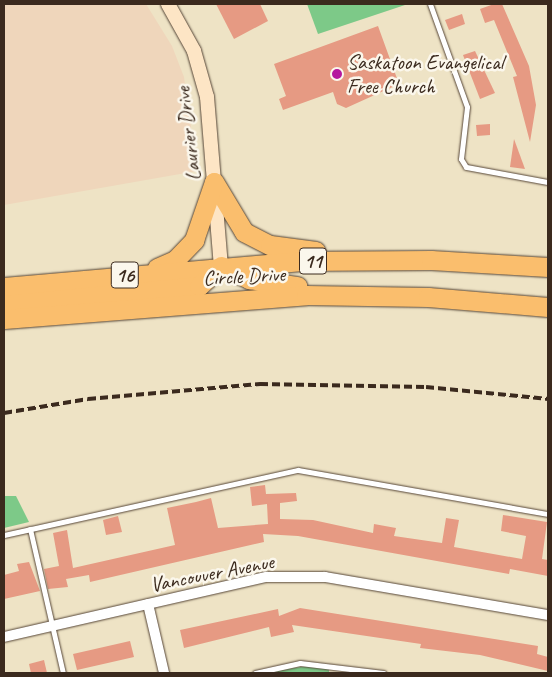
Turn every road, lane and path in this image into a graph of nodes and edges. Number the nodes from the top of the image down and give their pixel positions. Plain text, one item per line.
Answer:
1 (168, 4) edge
2 (430, 4) edge
3 (214, 182) junction
4 (548, 182) edge
5 (404, 260) junction
6 (222, 266) junction
7 (548, 267) edge
8 (130, 274) junction
9 (4, 285) edge
10 (376, 296) junction
11 (4, 305) edge
12 (548, 308) edge
13 (36, 318) junction
14 (4, 320) edge
15 (4, 324) edge
16 (548, 514) edge
17 (30, 529) junction
18 (4, 535) edge
19 (148, 604) junction
20 (548, 615) edge
21 (52, 626) junction
22 (4, 637) edge
23 (62, 673) edge
24 (164, 673) edge
25 (255, 673) edge
26 (383, 673) edge

1 - 3 main road, Laurier Drive
2 - 4 lane
3 - 5 highway
3 - 6 main road, Laurier Drive
3 - 8 highway, 16
5 - 6 highway, Circle Drive / 11
5 - 7 highway, Circle Drive / 11
6 - 8 highway, Circle Drive / 16
6 - 10 highway
6 - 11 highway
8 - 9 highway, Circle Drive / 16
10 - 12 highway, Circle Drive / 11
10 - 13 highway, Circle Drive / 11
13 - 14 highway, Circle Drive / 11
13 - 15 highway
16 - 17 lane
17 - 18 lane
17 - 21 lane
19 - 20 street, Vancouver Avenue
19 - 21 street, Vancouver Avenue
19 - 24 street
21 - 22 street, Vancouver Avenue
21 - 23 lane
25 - 26 lane

